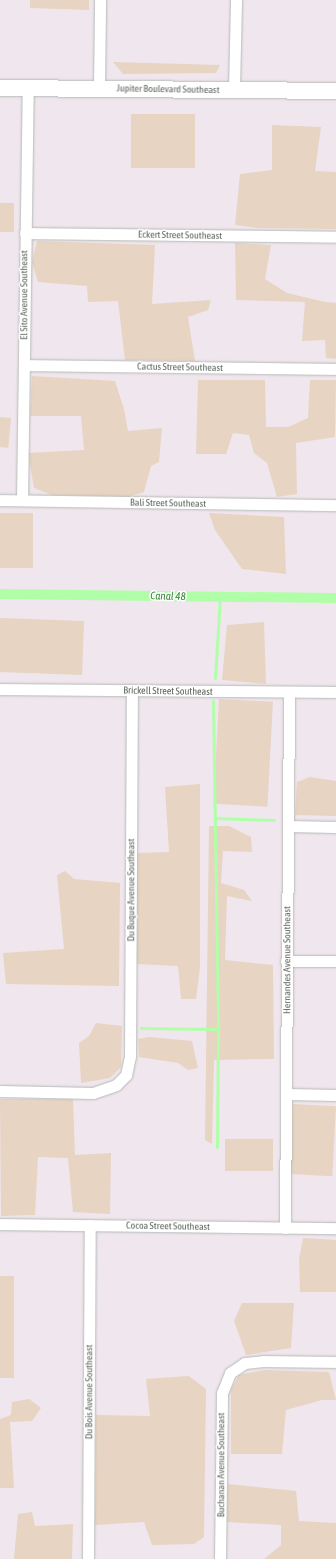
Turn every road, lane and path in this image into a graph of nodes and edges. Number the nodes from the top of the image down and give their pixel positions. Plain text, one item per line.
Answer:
1 (100, 0) edge
2 (236, 0) edge
3 (0, 88) edge
4 (99, 88) junction
5 (28, 89) junction
6 (234, 89) junction
7 (336, 91) edge
8 (25, 233) junction
9 (336, 237) edge
10 (24, 365) junction
11 (336, 369) edge
12 (0, 500) edge
13 (22, 500) junction
14 (336, 506) edge
15 (0, 689) edge
16 (132, 690) junction
17 (289, 692) junction
18 (336, 692) edge
19 (288, 826) junction
20 (336, 827) edge
21 (286, 961) junction
22 (336, 961) edge
23 (0, 1091) edge
24 (286, 1094) junction
25 (336, 1095) edge
26 (0, 1224) edge
27 (90, 1225) junction
28 (285, 1228) junction
29 (336, 1228) edge
30 (336, 1362) edge
31 (88, 1559) edge
32 (220, 1559) edge

1 - 4 street
2 - 6 street
3 - 5 street, Jupiter Boulevard Southeast
4 - 5 street, Jupiter Boulevard Southeast
4 - 6 street, Jupiter Boulevard Southeast
5 - 8 street, El Sito Avenue Southeast
6 - 7 street, Jupiter Boulevard Southeast
8 - 9 street, Eckert Street Southeast
8 - 10 street, El Sito Avenue Southeast
10 - 11 street, Cactus Street Southeast
10 - 13 street, El Sito Avenue Southeast
12 - 13 street, Bali Street Southeast
13 - 14 street, Bali Street Southeast
15 - 16 street, Brickell Street Southeast
16 - 17 street, Brickell Street Southeast
16 - 23 street, Du Buque Avenue Southeast
17 - 18 street, Brickell Street Southeast
17 - 19 street, Hernandes Avenue Southeast
19 - 20 street
19 - 21 street, Hernandes Avenue Southeast
21 - 22 street
21 - 24 street, Hernandes Avenue Southeast
24 - 25 street
24 - 28 street, Hernandes Avenue Southeast
26 - 27 street, Cocoa Street Southeast
27 - 28 street, Cocoa Street Southeast
27 - 31 street, Du Bois Avenue Southeast
28 - 29 street, Cocoa Street Southeast
30 - 32 street, Buchanan Avenue Southeast

